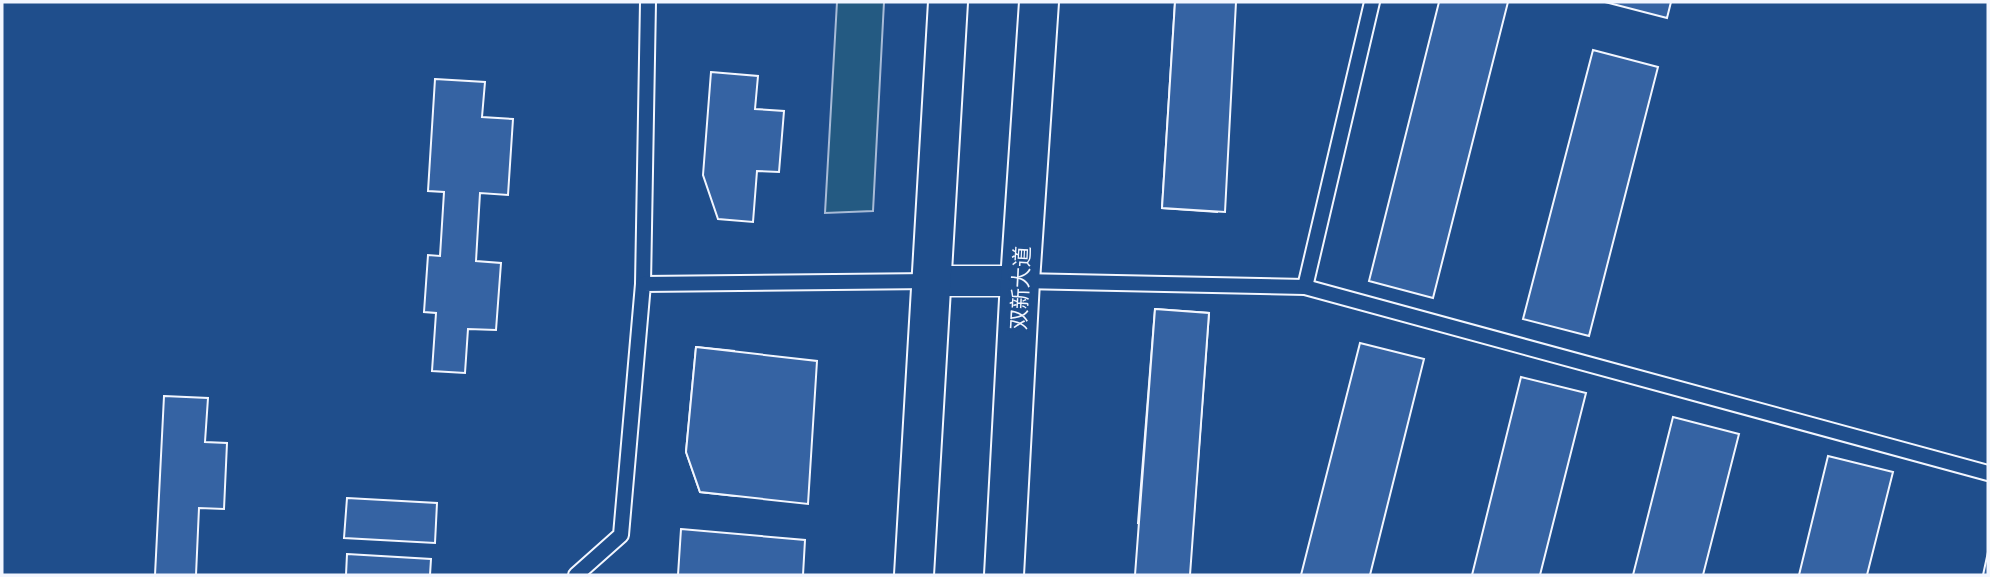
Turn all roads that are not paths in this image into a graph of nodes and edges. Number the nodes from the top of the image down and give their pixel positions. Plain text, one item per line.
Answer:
1 (648, 2) edge
2 (948, 2) edge
3 (1039, 2) edge
4 (1372, 2) edge
5 (932, 281) junction
6 (1020, 281) junction
7 (643, 284) junction
8 (1305, 287) junction
9 (1988, 472) edge
10 (576, 575) edge
11 (914, 575) edge
12 (1004, 575) edge

1 - 7 lane
2 - 5 main road
3 - 6 main road, 双新大道
4 - 8 lane
5 - 6 street
5 - 7 lane
5 - 11 main road
6 - 8 lane
6 - 12 main road, 双新大道
7 - 10 lane
8 - 9 lane

